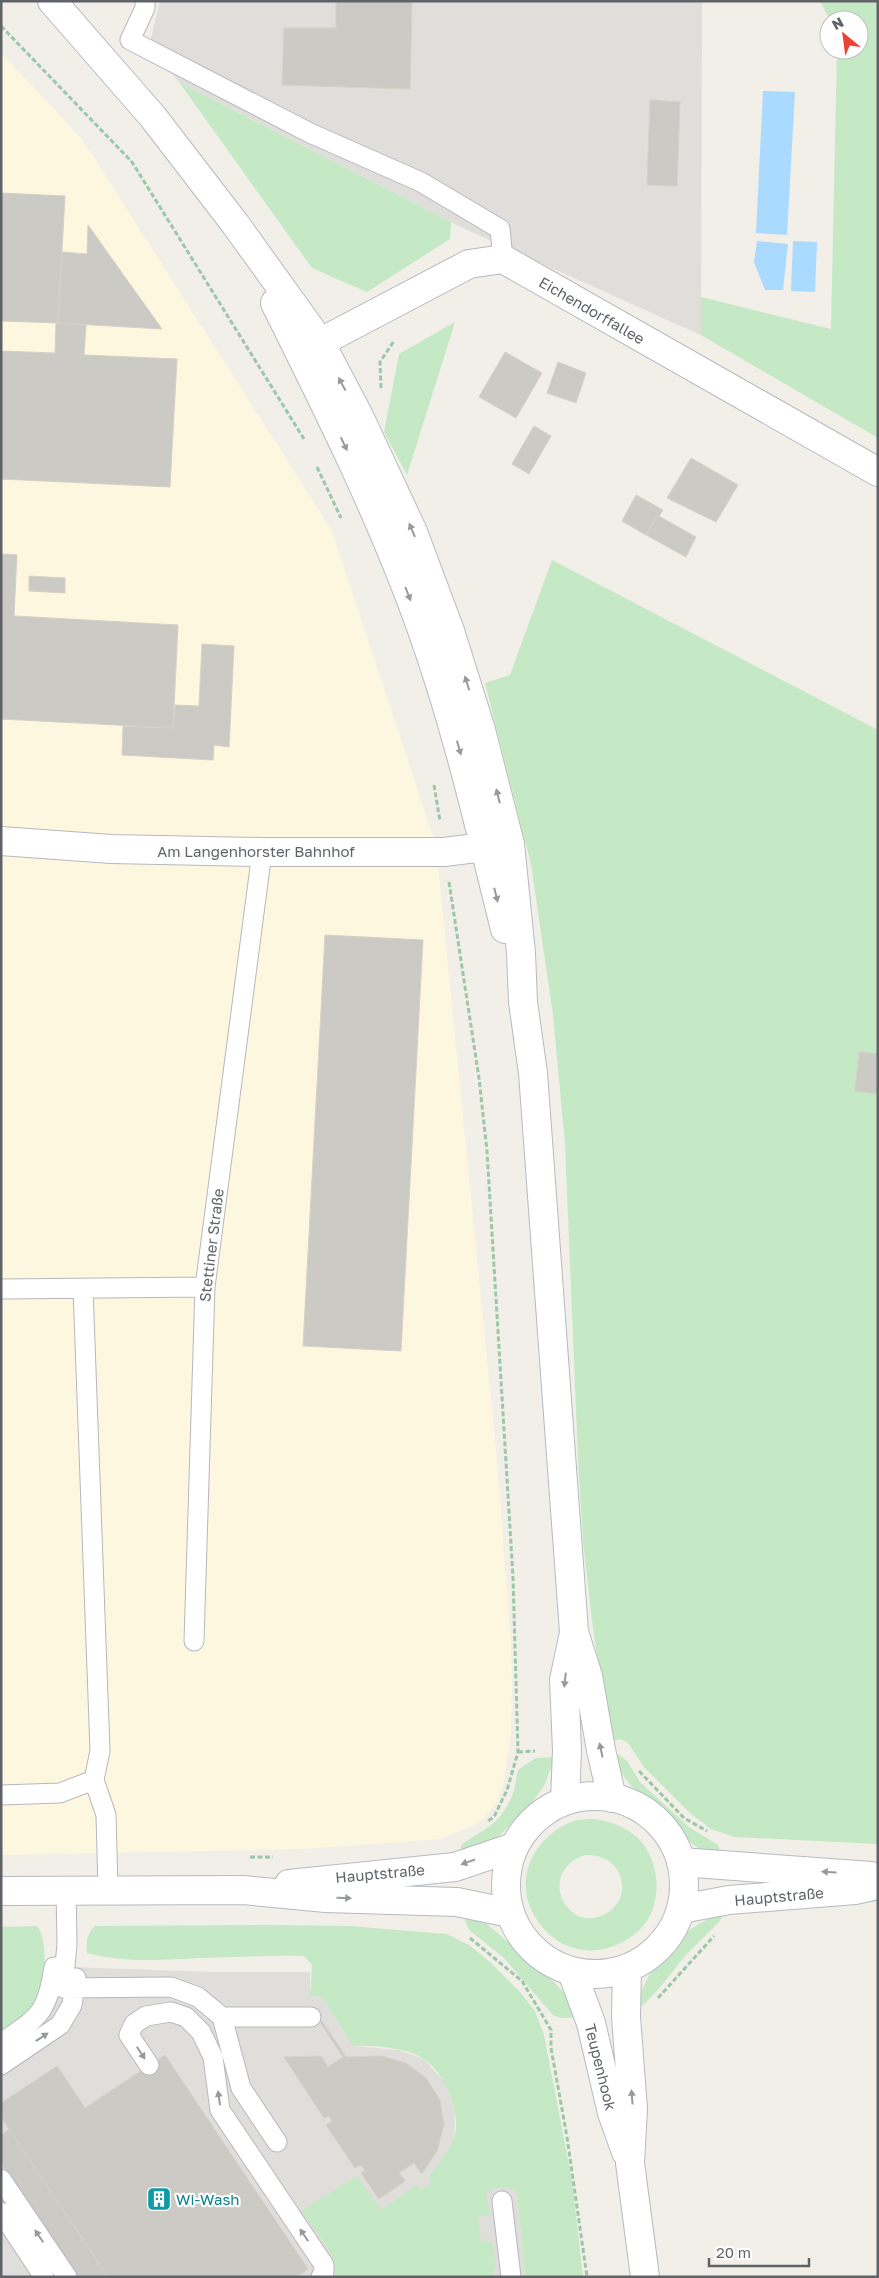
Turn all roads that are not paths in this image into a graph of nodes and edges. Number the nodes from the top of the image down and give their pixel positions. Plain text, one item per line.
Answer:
1 (52, 1) edge
2 (145, 1) edge
3 (504, 259) junction
4 (310, 348) junction
5 (878, 472) edge
6 (1, 841) edge
7 (497, 846) junction
8 (262, 852) junction
9 (205, 1287) junction
10 (83, 1288) junction
11 (1, 1289) edge
12 (574, 1632) junction
13 (194, 1641) dead end
14 (94, 1780) junction
15 (1, 1794) edge
16 (612, 1798) junction
17 (565, 1802) junction
18 (514, 1847) junction
19 (681, 1862) junction
20 (878, 1877) edge
21 (878, 1885) edge
22 (1, 1890) edge
23 (66, 1890) junction
24 (108, 1890) junction
25 (243, 1890) junction
26 (681, 1909) junction
27 (510, 1913) junction
28 (66, 1944) junction
29 (627, 1969) junction
30 (572, 1972) junction
31 (74, 1989) junction
32 (222, 2017) junction
33 (310, 2017) dead end
34 (1, 2043) edge
35 (1, 2064) edge
36 (149, 2065) dead end
37 (277, 2142) dead end
38 (630, 2163) junction
39 (1, 2179) edge
40 (502, 2201) dead end
41 (1, 2212) edge
42 (44, 2277) edge
43 (67, 2277) edge
44 (321, 2277) edge
45 (511, 2277) edge
46 (645, 2277) edge

1 - 4 street
2 - 3 lane
3 - 4 street
3 - 5 street, Eichendorffallee
4 -> 7 street
7 -> 4 street
6 - 8 street, Am Langenhorster Bahnhof
7 - 8 street, Am Langenhorster Bahnhof
7 - 12 street
8 - 9 lane, Stettiner Straße
9 - 10 lane
9 - 13 lane, Stettiner Straße
10 - 11 lane
10 - 14 lane
16 -> 12 street
12 -> 17 street
14 - 15 lane
14 - 24 lane
16 - 17 street
16 - 19 street
17 - 18 street
18 -> 25 street, Hauptstraße
18 - 27 street
20 -> 19 street, Hauptstraße
19 - 26 street
21 - 26 street, Hauptstraße
22 - 23 street, Hauptstraße
23 - 24 street, Hauptstraße
23 - 28 lane
24 - 25 street, Hauptstraße
25 -> 27 street, Hauptstraße
26 - 29 street
27 - 30 street
28 - 31 lane
28 - 34 lane
29 - 30 street
38 -> 29 street, Teupenhook
30 - 38 street, Teupenhook
31 - 32 lane
35 -> 31 lane
32 - 33 lane
32 - 37 lane
44 -> 36 lane
38 - 46 street, Teupenhook
43 -> 39 lane
40 - 45 lane
41 - 42 lane

